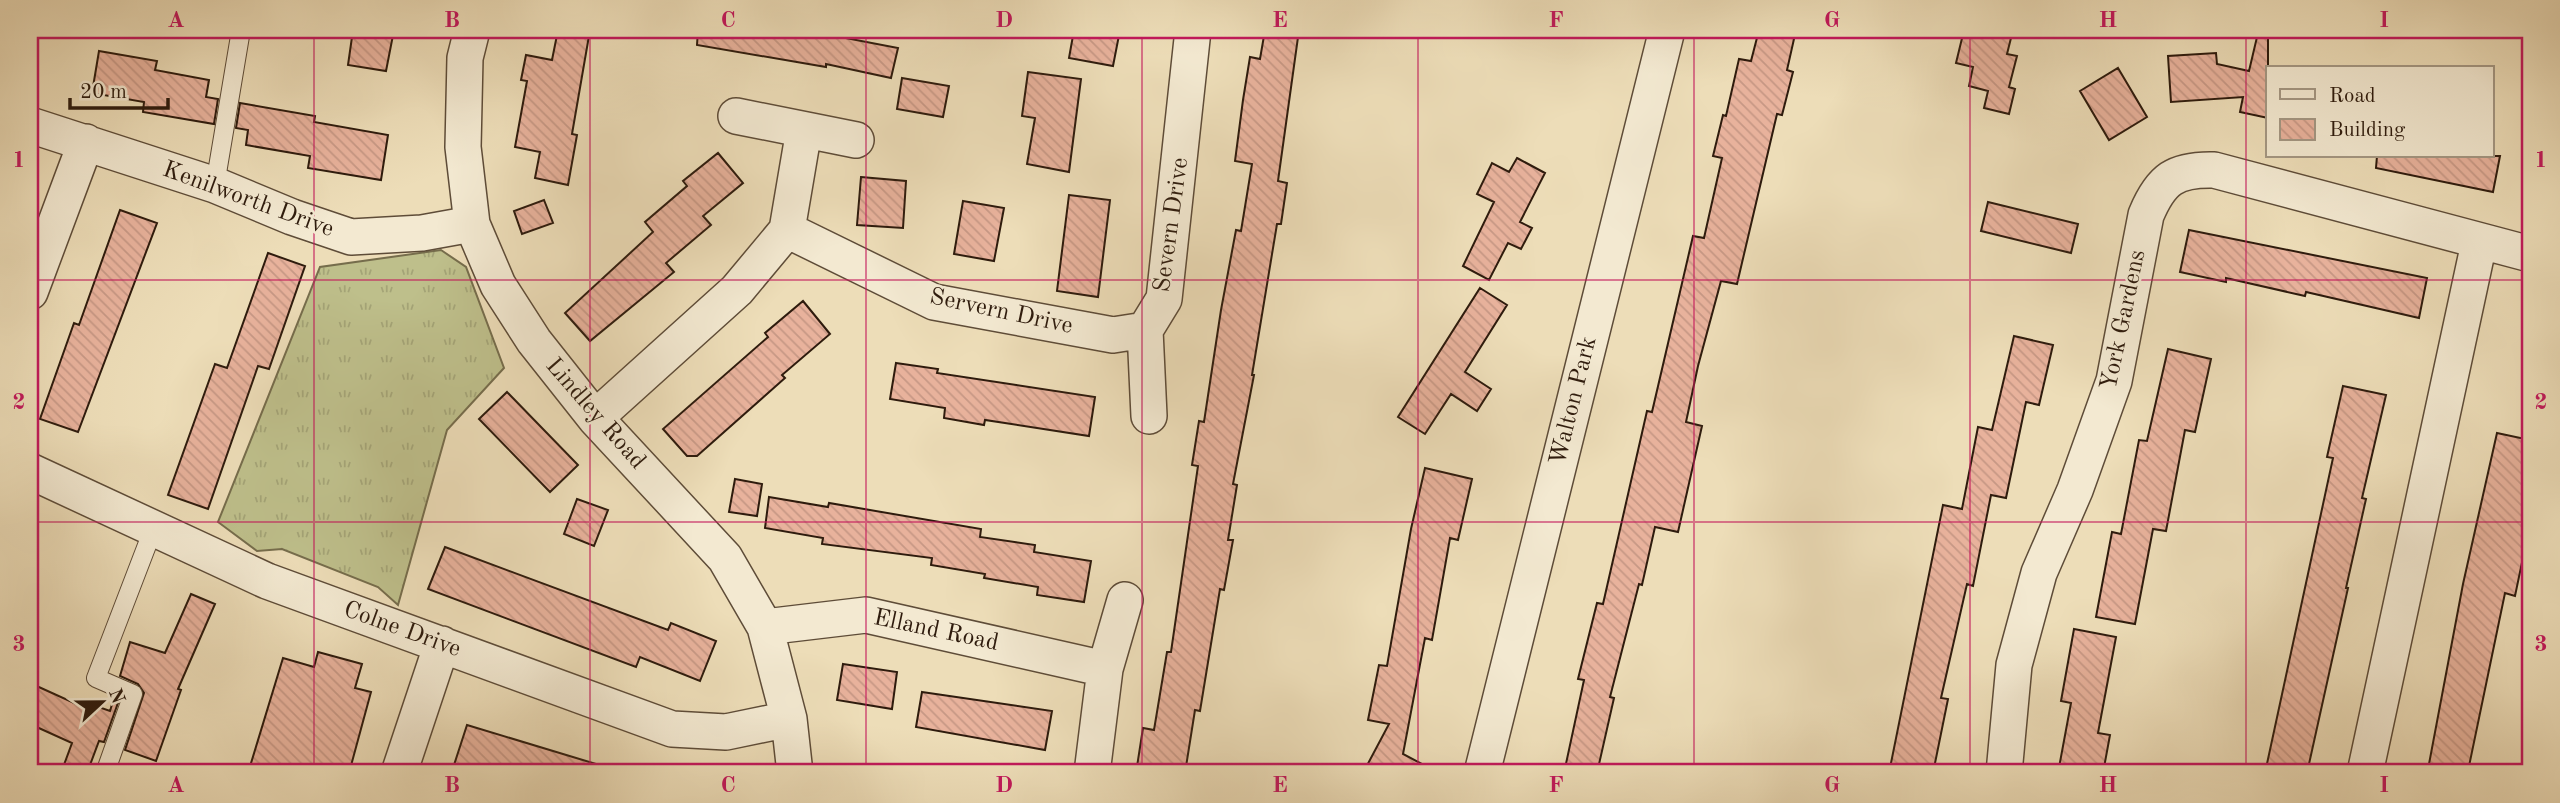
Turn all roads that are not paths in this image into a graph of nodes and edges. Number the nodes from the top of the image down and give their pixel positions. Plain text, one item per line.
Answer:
1 (241, 30) edge
2 (471, 30) edge
3 (1193, 30) edge
4 (1667, 30) edge
5 (736, 116) dead end
6 (30, 125) edge
7 (804, 130) junction
8 (856, 140) dead end
9 (86, 142) junction
10 (215, 186) junction
11 (472, 224) junction
12 (787, 230) junction
13 (2479, 243) junction
14 (2530, 254) edge
15 (30, 292) edge
16 (1144, 330) junction
17 (1149, 416) dead end
18 (595, 418) junction
19 (30, 471) edge
20 (154, 527) junction
21 (1125, 600) dead end
22 (765, 627) junction
23 (442, 644) junction
24 (1105, 669) junction
25 (789, 719) junction
26 (105, 773) edge
27 (399, 773) edge
28 (795, 773) edge
29 (1092, 773) edge
30 (1482, 773) edge
31 (2004, 773) edge
32 (2365, 773) edge

1 - 10 lane
2 - 11 street, Lindley Road
3 - 16 street, Severn Drive
4 - 30 street, Walton Park
5 - 7 street
6 - 9 street, Kenilworth Drive
7 - 8 street
7 - 12 street
9 - 10 street, Kenilworth Drive
9 - 15 street
10 - 11 street, Kenilworth Drive
11 - 18 street, Lindley Road
12 - 16 street, Servern Drive
12 - 18 street
13 - 14 street, York Gardens
13 - 31 street, York Gardens
13 - 32 street
16 - 17 street
18 - 22 street, Lindley Road
19 - 20 street, Colne Drive
20 - 23 street, Colne Drive
20 - 26 lane
21 - 24 street
22 - 24 street, Elland Road
22 - 25 street, Lindley Road
23 - 25 street, Colne Drive
23 - 27 street
24 - 29 street
25 - 28 street, Lindley Road

